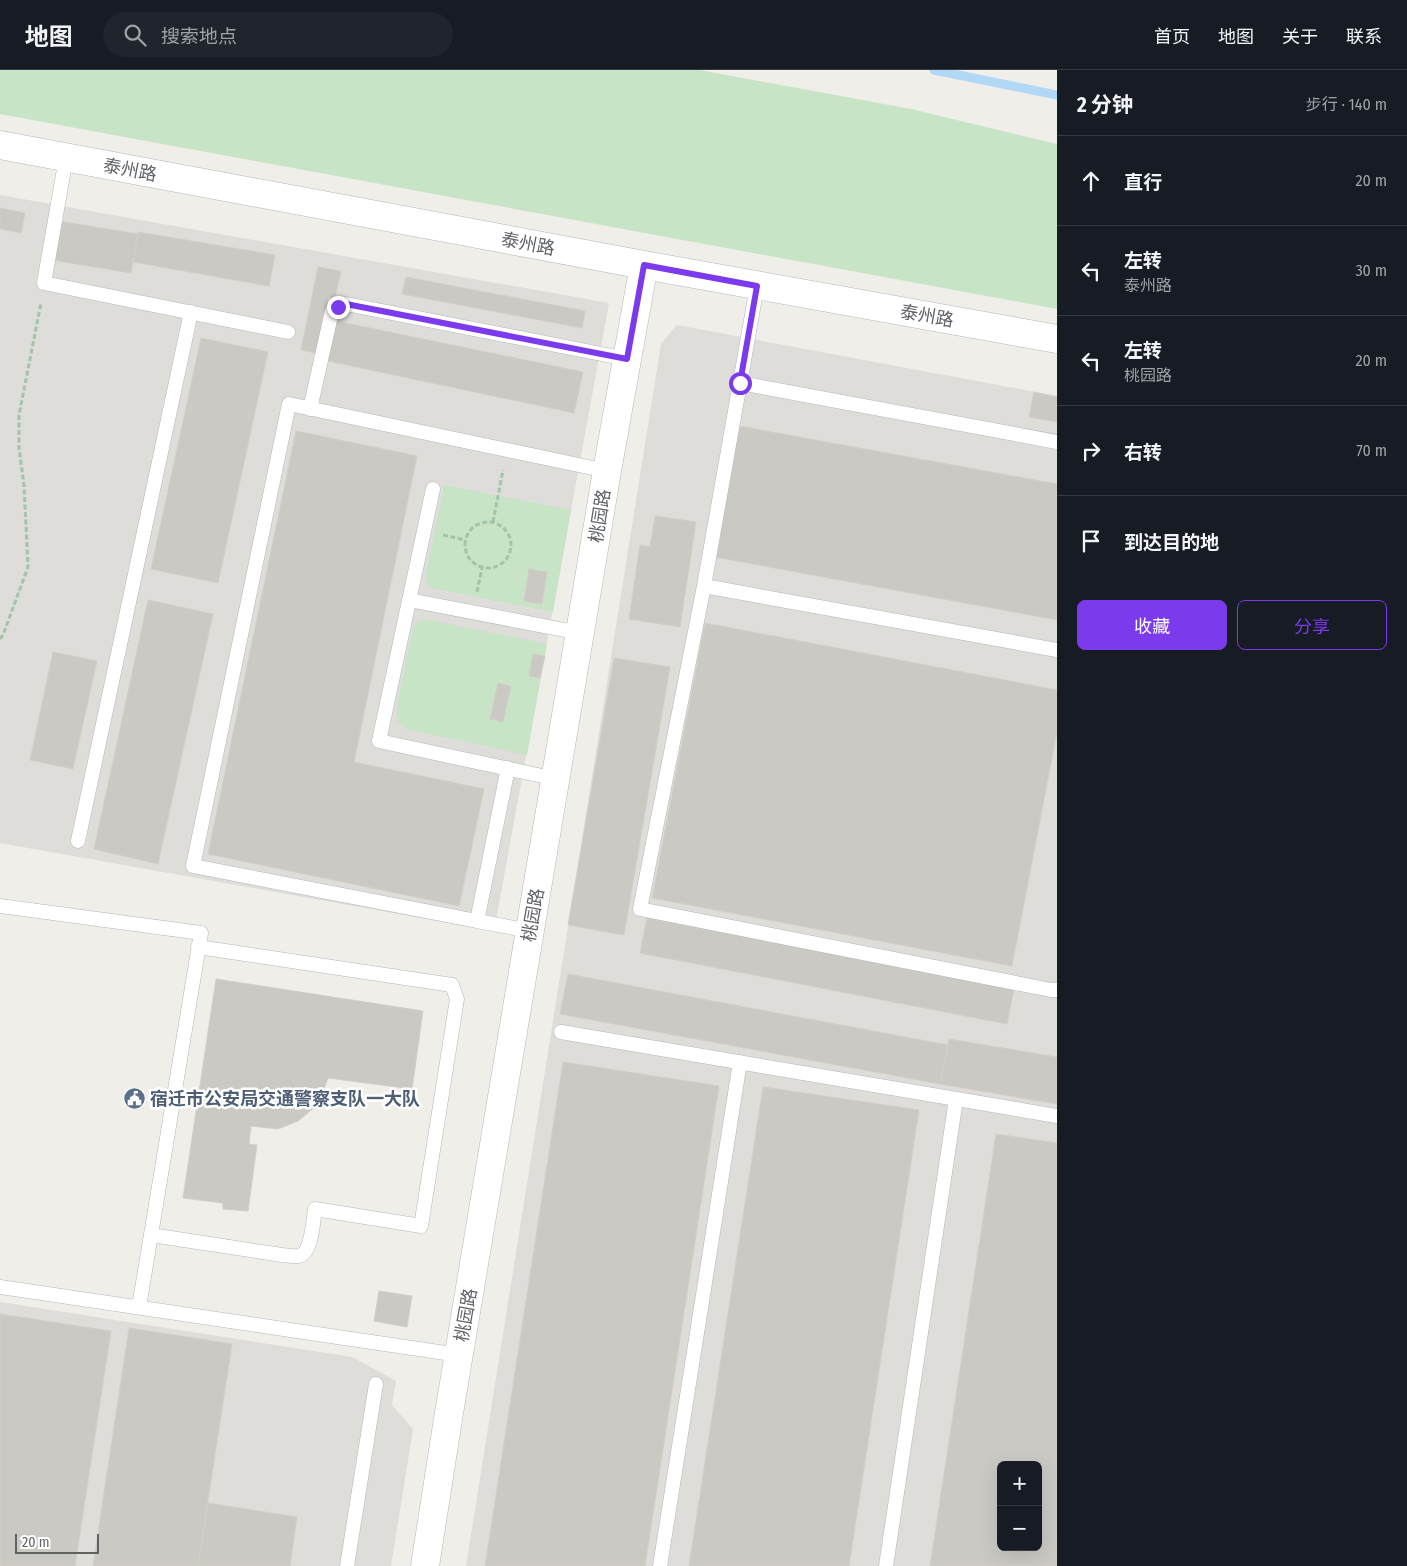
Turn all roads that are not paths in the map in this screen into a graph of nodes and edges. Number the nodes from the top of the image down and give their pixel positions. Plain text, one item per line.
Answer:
1 (0, 145) edge
2 (66, 158) junction
3 (644, 265) junction
4 (757, 286) junction
5 (191, 312) junction
6 (288, 332) dead end
7 (1057, 339) edge
8 (627, 359) junction
9 (740, 383) junction
10 (310, 409) junction
11 (1057, 442) edge
12 (607, 471) junction
13 (433, 489) dead end
14 (704, 586) junction
15 (409, 600) junction
16 (580, 633) junction
17 (1057, 650) edge
18 (508, 768) junction
19 (556, 779) junction
20 (78, 841) dead end
21 (0, 906) edge
22 (477, 921) junction
23 (530, 931) junction
24 (198, 947) junction
25 (1057, 990) edge
26 (561, 1032) dead end
27 (740, 1062) junction
28 (956, 1099) junction
29 (1057, 1116) edge
30 (151, 1235) junction
31 (0, 1286) edge
32 (139, 1307) junction
33 (459, 1355) junction
34 (376, 1384) dead end
35 (347, 1566) edge
36 (425, 1566) edge
37 (660, 1566) edge
38 (886, 1566) edge

1 - 2 street, 泰州路
2 - 3 street, 泰州路
2 - 5 lane
3 - 4 street, 泰州路
3 - 8 street, 桃园路
4 - 7 street, 泰州路
4 - 9 lane
5 - 6 lane
5 - 20 lane
8 - 10 lane
8 - 12 street, 桃园路
9 - 11 lane
9 - 14 lane
10 - 12 lane
10 - 22 lane
12 - 16 street, 桃园路
13 - 15 lane
14 - 17 lane
14 - 25 lane
15 - 16 lane
15 - 18 lane
16 - 19 street, 桃园路
18 - 19 lane
18 - 22 lane
19 - 23 street, 桃园路
21 - 24 lane
22 - 23 lane
23 - 33 street, 桃园路
24 - 30 lane
24 - 30 lane
26 - 27 lane
27 - 28 lane
27 - 37 lane
28 - 29 lane
28 - 38 lane
30 - 32 lane
31 - 32 lane
32 - 33 lane
33 - 36 street, 桃园路
34 - 35 lane

